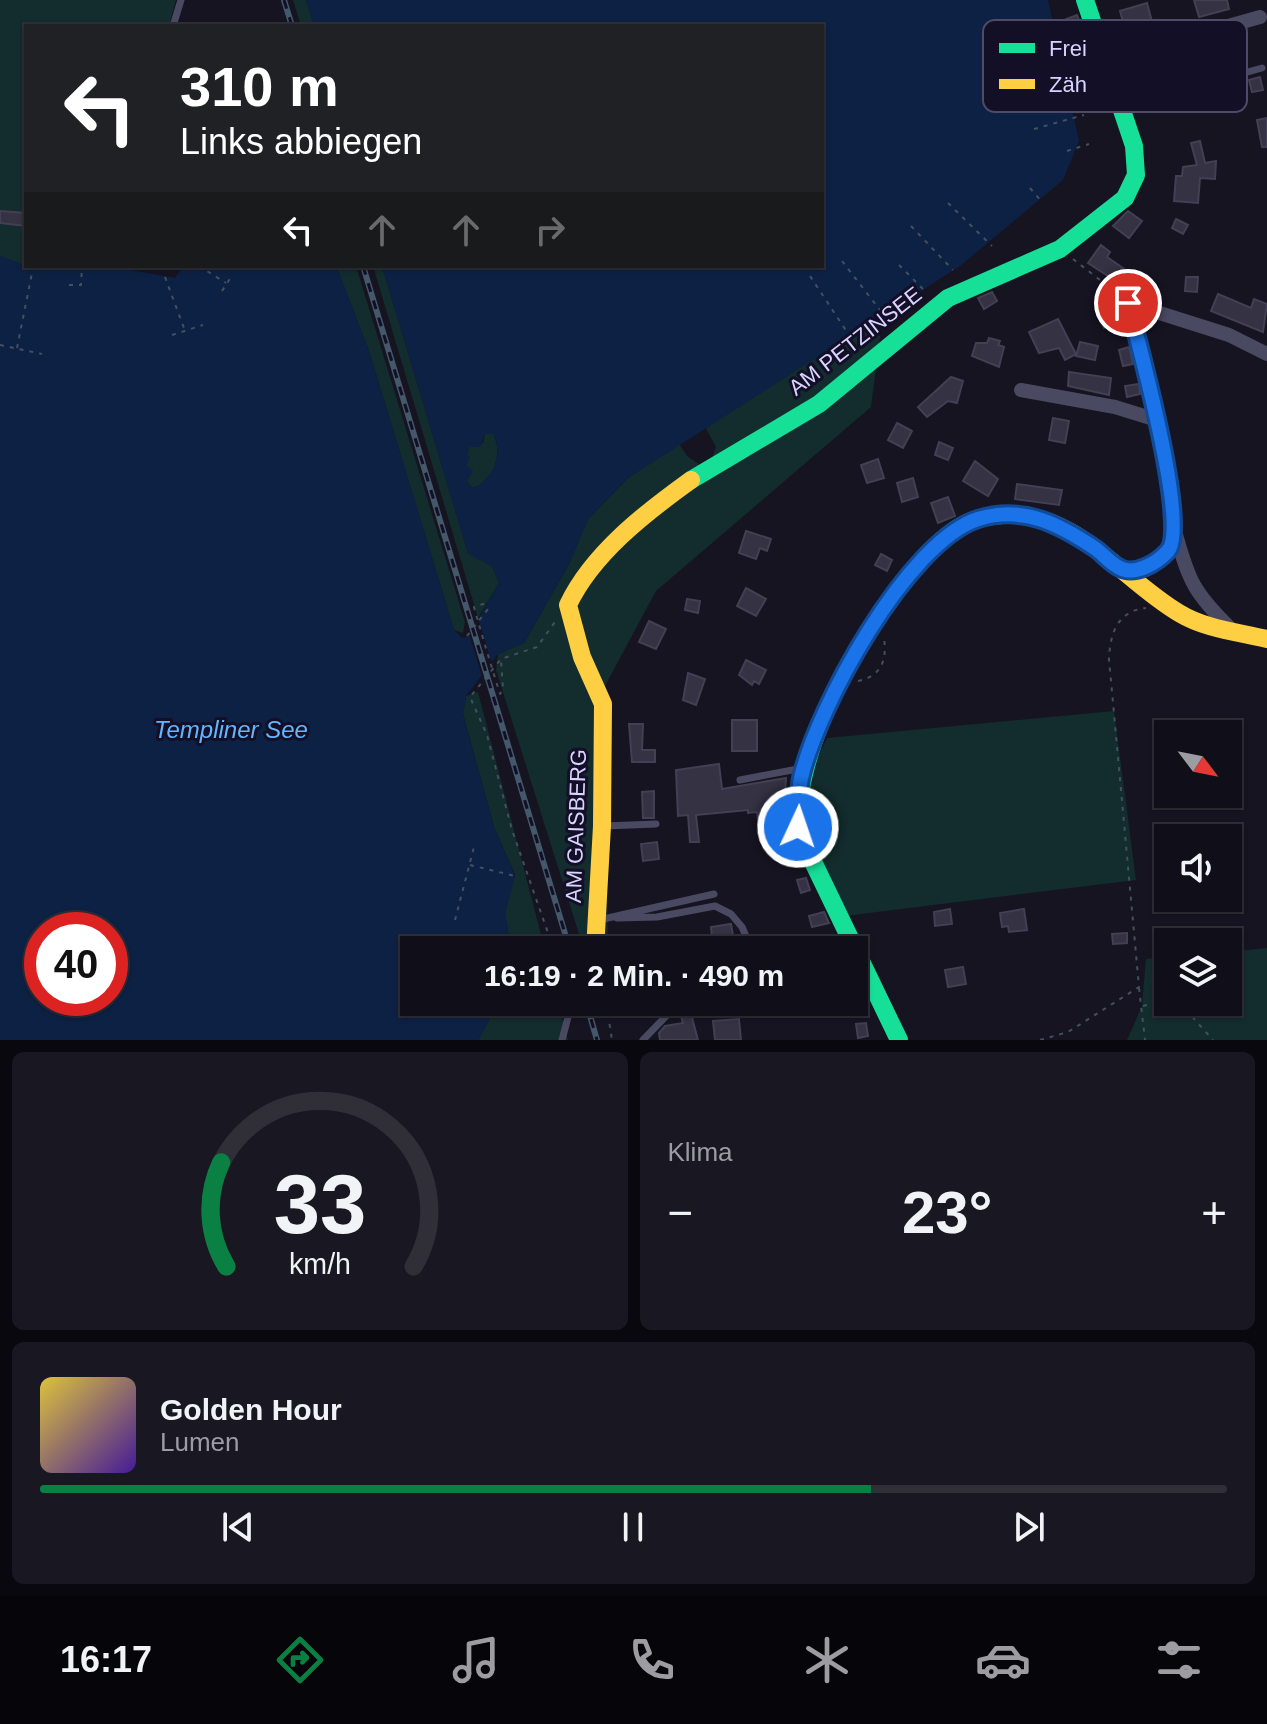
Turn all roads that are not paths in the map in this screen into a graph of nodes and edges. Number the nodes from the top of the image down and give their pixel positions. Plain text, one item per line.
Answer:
1 (181, 0) edge
2 (1085, 0) edge
3 (1260, 17) dead end
4 (1091, 20) edge
5 (1247, 21) edge
6 (174, 24) edge
7 (1262, 68) dead end
8 (1247, 72) edge
9 (1122, 112) edge
10 (1267, 354) edge
11 (1021, 390) dead end
12 (1157, 420) junction
13 (1175, 531) junction
14 (1121, 569) junction
15 (1232, 630) junction
16 (1267, 639) edge
17 (603, 704) joint
18 (805, 768) junction
19 (740, 780) dead end
20 (656, 824) dead end
21 (602, 826) junction
22 (714, 894) dead end
23 (617, 918) junction
24 (597, 920) junction
25 (596, 936) edge
26 (745, 936) edge
27 (849, 936) edge
28 (868, 984) edge
29 (568, 1016) edge
30 (666, 1016) edge
31 (562, 1040) edge
32 (643, 1040) edge
33 (899, 1040) edge

1 - 6 lane
2 - 4 street, AM PETZINSEE
3 - 5 street
7 - 8 lane
9 - 17 street, AM PETZINSEE
10 - 12 street
11 - 12 street
12 - 13 street
13 - 14 street
13 - 15 street
14 - 15 street
14 - 18 street
15 - 16 street
17 - 21 street, AM GAISBERG
18 - 19 lane
18 - 27 street
20 - 21 lane
21 - 24 street, AM GAISBERG
22 - 23 lane
23 - 24 lane
23 - 26 lane
24 - 25 street, AM GAISBERG
28 - 33 street
29 - 31 lane
30 - 32 lane

